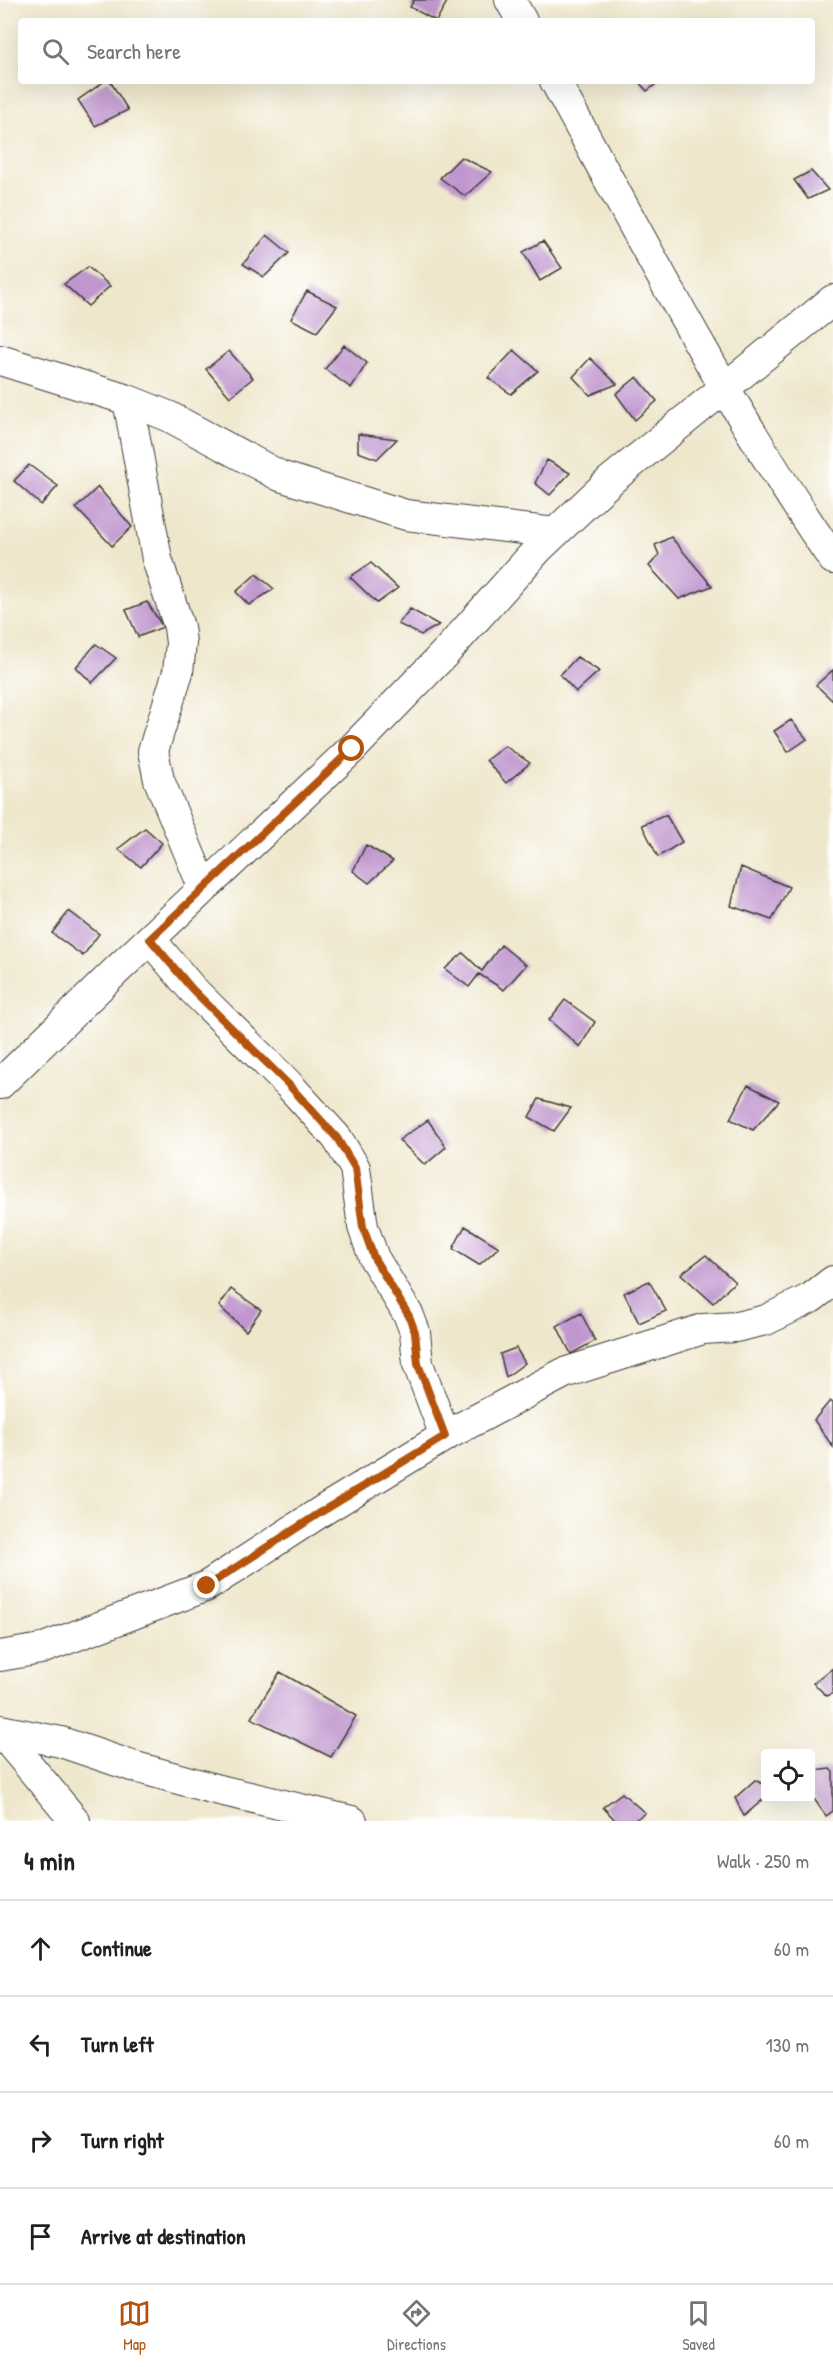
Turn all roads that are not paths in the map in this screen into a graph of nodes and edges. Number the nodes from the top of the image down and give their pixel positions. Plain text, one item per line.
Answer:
1 (510, 0) edge
2 (520, 18) edge
3 (557, 84) edge
4 (833, 300) edge
5 (0, 360) edge
6 (723, 388) junction
7 (128, 400) junction
8 (555, 533) junction
9 (833, 559) edge
10 (204, 889) junction
11 (150, 939) junction
12 (0, 1084) edge
13 (833, 1281) edge
14 (445, 1436) junction
15 (0, 1656) edge
16 (0, 1731) edge
17 (75, 1821) edge
18 (352, 1821) edge

1 - 2 street
3 - 6 street
4 - 6 street
5 - 7 street
6 - 8 street
6 - 9 street
7 - 8 street
7 - 10 street
8 - 10 street
10 - 11 street
11 - 12 street
11 - 14 street
13 - 14 street
14 - 15 street
16 - 17 street
16 - 18 street

